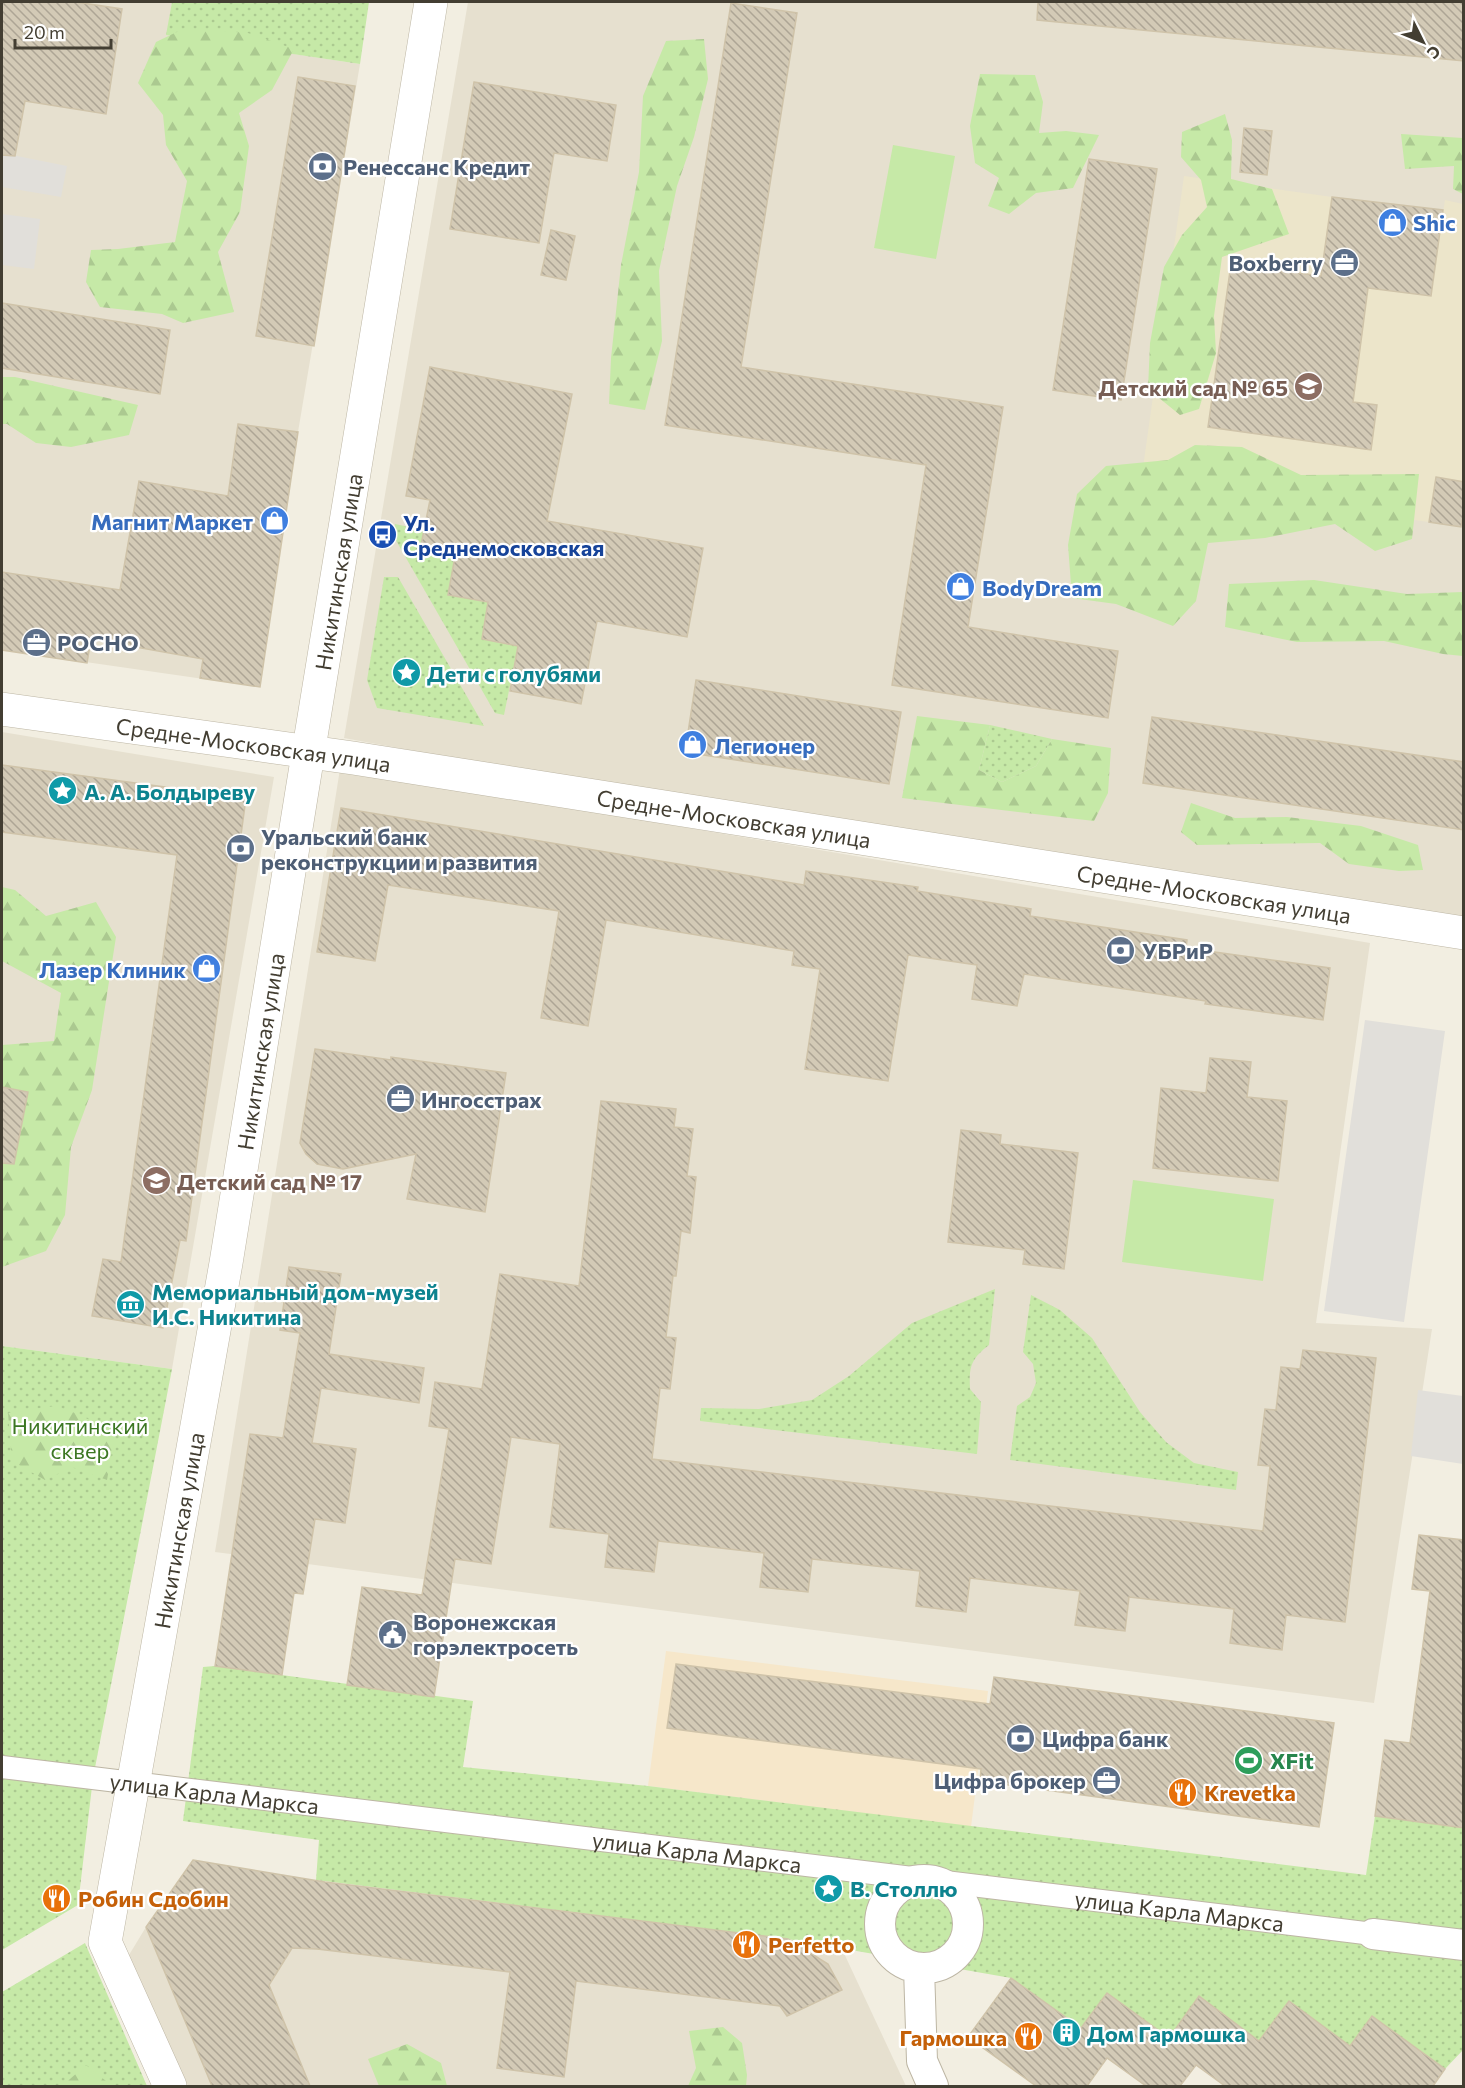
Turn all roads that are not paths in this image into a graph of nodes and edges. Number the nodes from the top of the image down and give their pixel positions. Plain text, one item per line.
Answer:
1 (431, 2) edge
2 (2, 709) edge
3 (309, 751) junction
4 (1464, 933) edge
5 (2, 1767) edge
6 (134, 1784) junction
7 (928, 1880) junction
8 (1373, 1934) joint
9 (1464, 1945) edge
10 (919, 1968) junction
11 (170, 2086) edge
12 (933, 2086) edge

1 - 3 street, Никитинская улица
2 - 3 street, Средне-Московская улица
3 - 4 street, Средне-Московская улица
3 - 6 street, Никитинская улица
5 - 6 street, улица Карла Маркса
6 - 7 street, улица Карла Маркса
6 - 11 street, Никитинская улица
7 - 8 street, улица Карла Маркса
7 - 10 street
7 - 10 street
8 - 9 street, улица Карла Маркса
10 - 12 street

